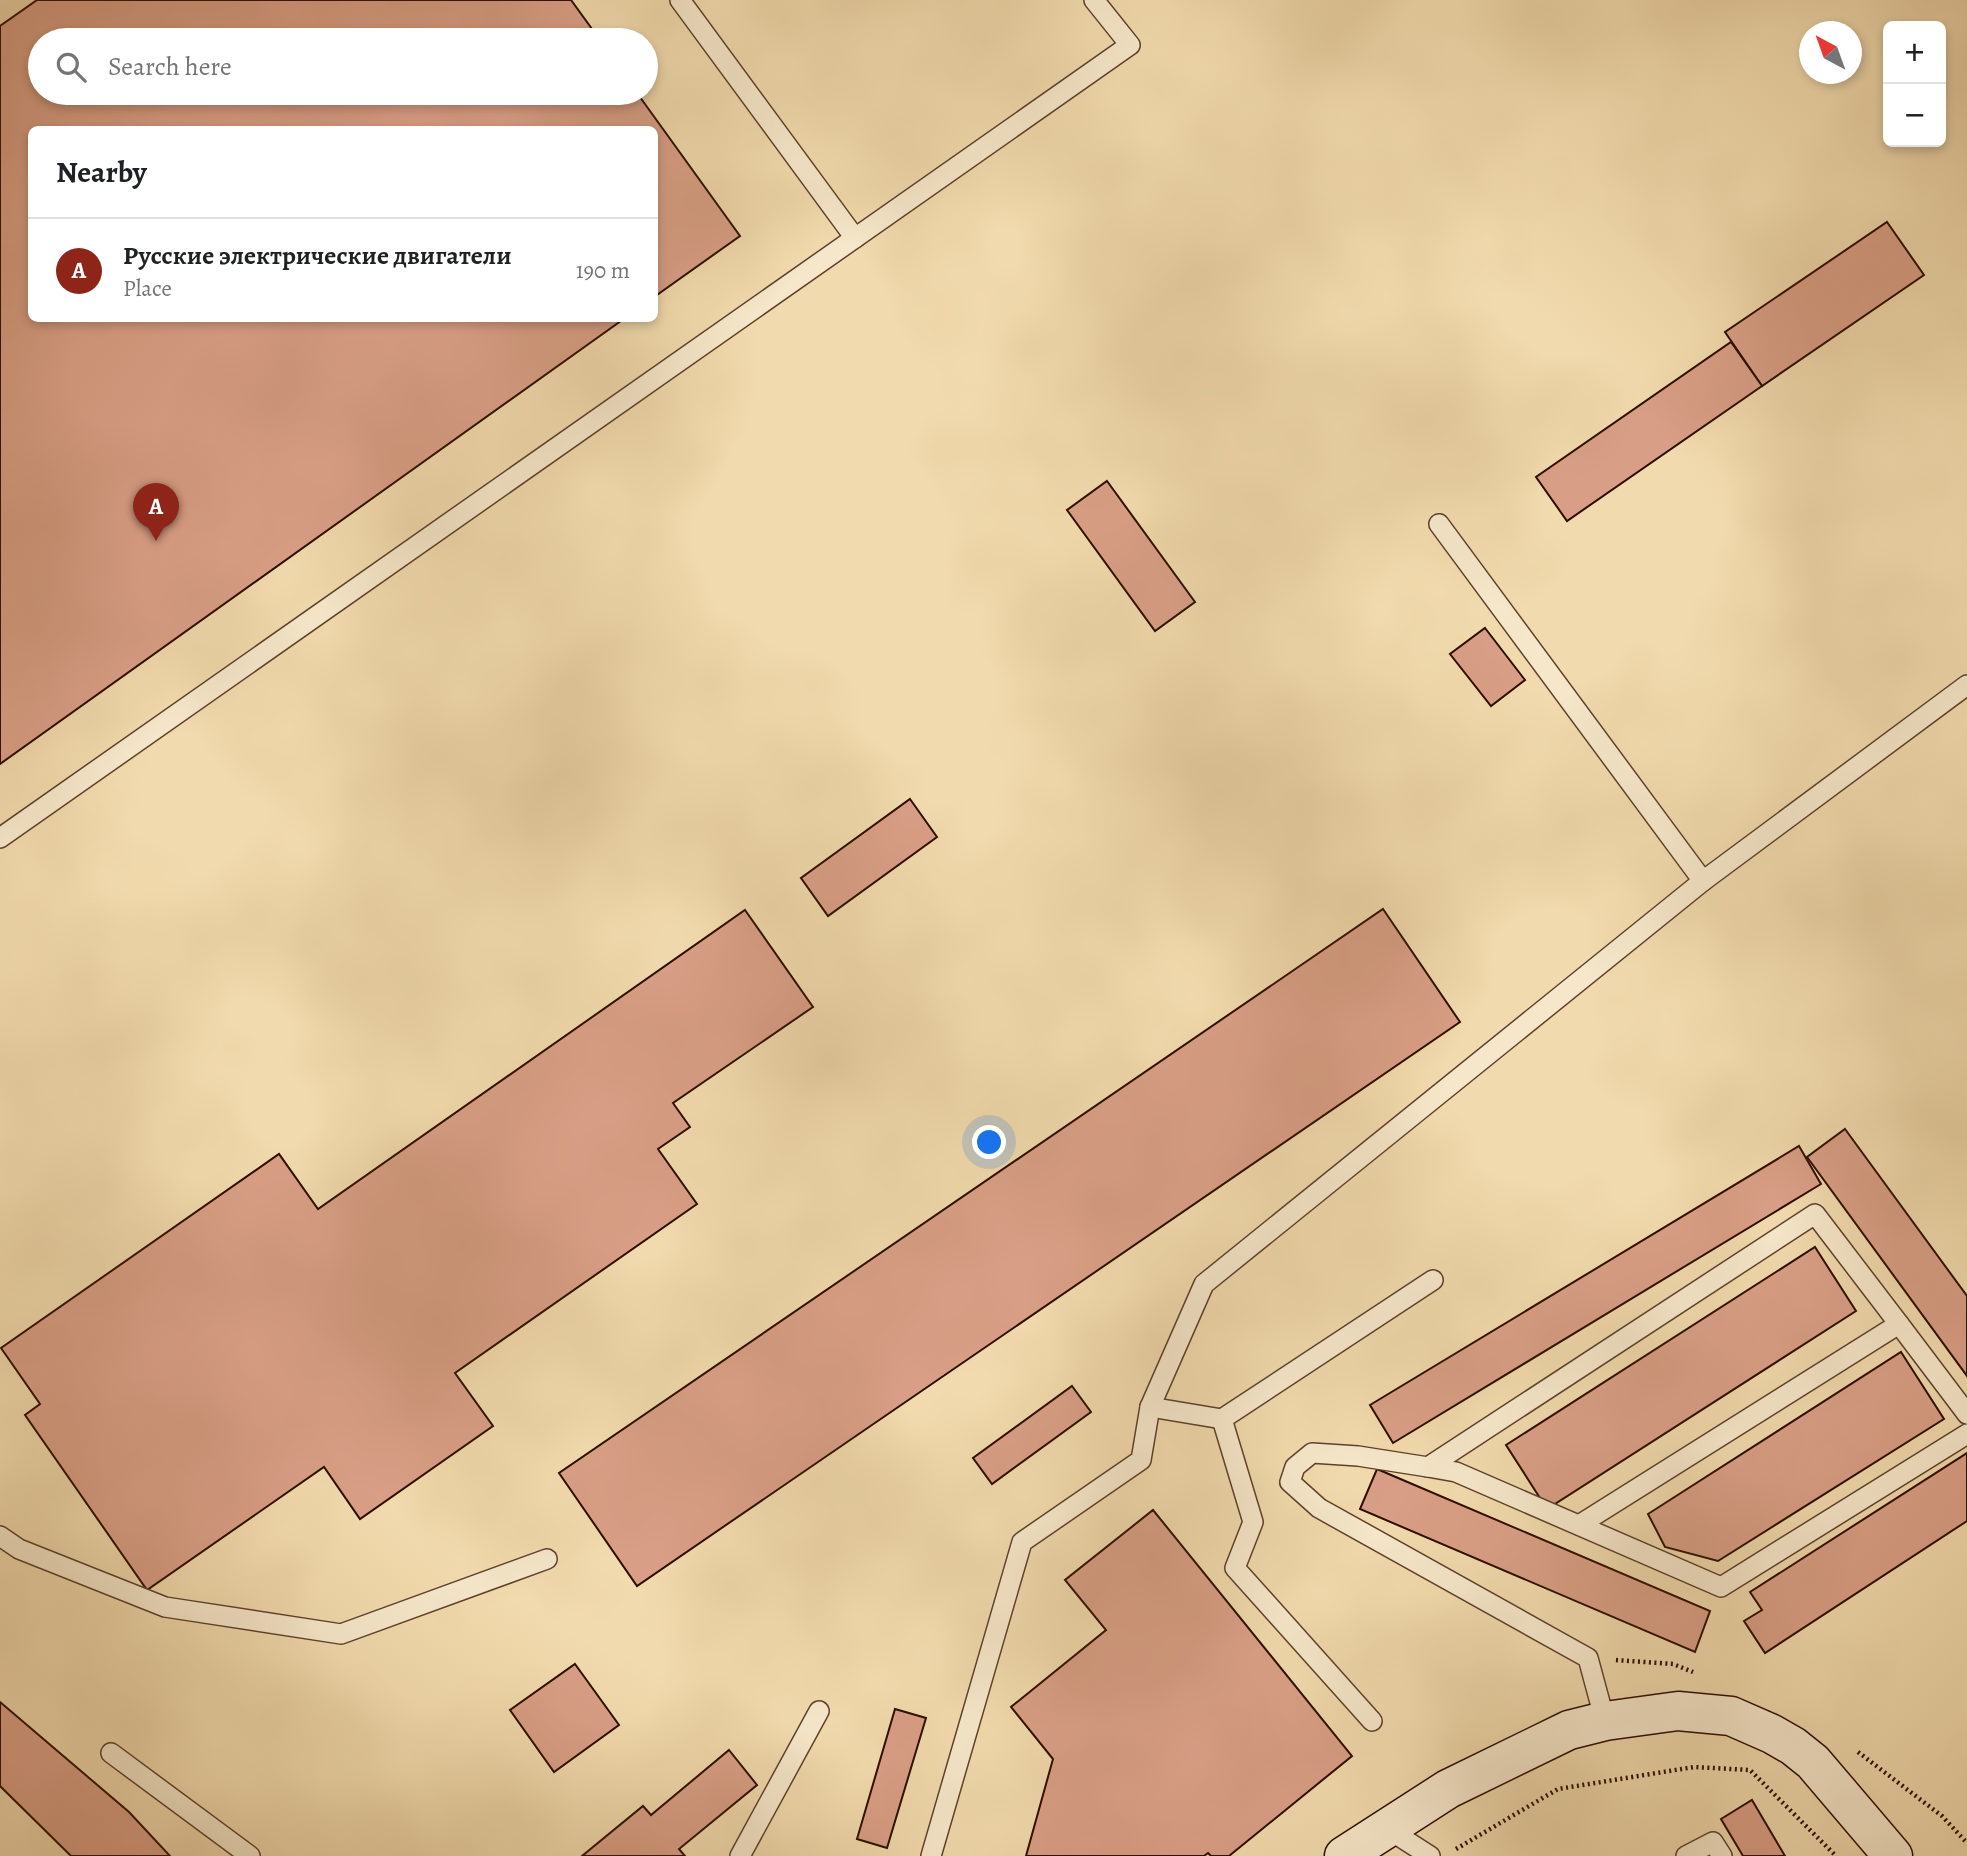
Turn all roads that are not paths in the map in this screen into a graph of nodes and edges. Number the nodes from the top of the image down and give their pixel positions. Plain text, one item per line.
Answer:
1 (680, 0) edge
2 (1094, 0) edge
3 (855, 238) junction
4 (1439, 523) dead end
5 (1967, 685) edge
6 (0, 838) edge
7 (1703, 881) junction
8 (1433, 1280) dead end
9 (1899, 1324) junction
10 (1150, 1407) junction
11 (1967, 1414) edge
12 (1222, 1419) junction
13 (1967, 1434) edge
14 (1427, 1467) junction
15 (1578, 1525) junction
16 (0, 1536) edge
17 (547, 1559) dead end
18 (819, 1711) dead end
19 (1372, 1721) dead end
20 (1605, 1721) junction
21 (111, 1753) dead end
22 (1388, 1829) junction
23 (250, 1856) edge
24 (740, 1856) edge
25 (931, 1856) edge
26 (1344, 1856) edge
27 (1430, 1856) edge
28 (1686, 1856) edge
29 (1722, 1856) edge
30 (1893, 1856) edge

1 - 3 lane
2 - 3 lane
3 - 6 lane
4 - 7 lane
5 - 7 lane
7 - 10 lane
8 - 12 lane
9 - 11 lane
9 - 14 lane
9 - 15 lane
10 - 12 lane
10 - 25 lane
12 - 19 lane
13 - 15 lane
14 - 15 lane
14 - 20 lane
16 - 17 lane
18 - 24 lane
20 - 22 street
20 - 30 street
21 - 23 lane
22 - 26 street
22 - 27 lane
28 - 29 lane

